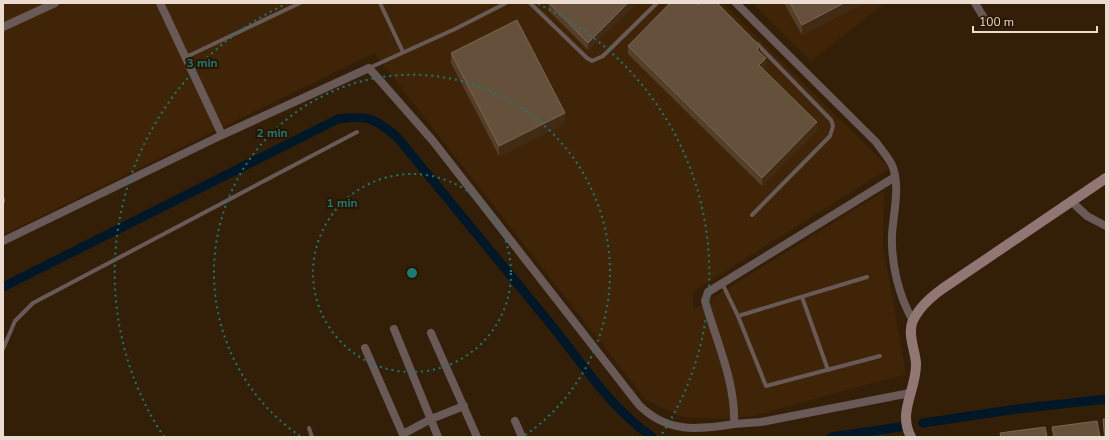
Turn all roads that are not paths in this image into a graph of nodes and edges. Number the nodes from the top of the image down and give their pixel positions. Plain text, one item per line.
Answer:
1 (55, 3) edge
2 (160, 3) edge
3 (300, 3) edge
4 (380, 3) edge
5 (506, 3) edge
6 (530, 3) edge
7 (656, 3) edge
8 (736, 3) edge
9 (975, 3) edge
10 (984, 18) dead end
11 (3, 28) edge
12 (750, 38) edge
13 (403, 52) junction
14 (186, 57) junction
15 (369, 68) junction
16 (357, 132) dead end
17 (222, 135) junction
18 (895, 177) junction
19 (1106, 178) edge
20 (3, 199) edge
21 (3, 202) edge
22 (1072, 202) junction
23 (752, 215) dead end
24 (1106, 226) edge
25 (3, 241) edge
26 (867, 276) dead end
27 (722, 283) junction
28 (802, 297) junction
29 (738, 316) junction
30 (913, 322) junction
31 (394, 329) dead end
32 (431, 333) dead end
33 (365, 348) dead end
34 (3, 349) edge
35 (880, 356) dead end
36 (828, 370) junction
37 (910, 393) junction
38 (464, 406) junction
39 (431, 420) junction
40 (515, 421) dead end
41 (734, 424) junction
42 (309, 428) dead end
43 (404, 436) edge
44 (312, 437) edge
45 (438, 437) edge
46 (477, 437) edge
47 (522, 437) edge
48 (911, 437) edge

1 - 11 street
2 - 14 street
3 - 14 lane
4 - 13 lane
5 - 13 lane
6 - 7 lane
8 - 18 street
9 - 10 street
12 - 23 lane
13 - 15 lane
14 - 17 street
15 - 17 street
15 - 41 street
16 - 34 lane
17 - 25 street
18 - 27 street
18 - 30 street
19 - 22 street
20 - 21 lane
22 - 24 street
22 - 30 street
26 - 28 lane
27 - 29 lane
27 - 41 street
28 - 29 lane
28 - 36 lane
29 - 36 lane
30 - 37 street
31 - 39 street
32 - 38 street
33 - 43 street
35 - 36 lane
37 - 41 street
37 - 48 street
38 - 39 street
38 - 46 street
39 - 43 street
39 - 45 street
40 - 47 street
42 - 44 lane

